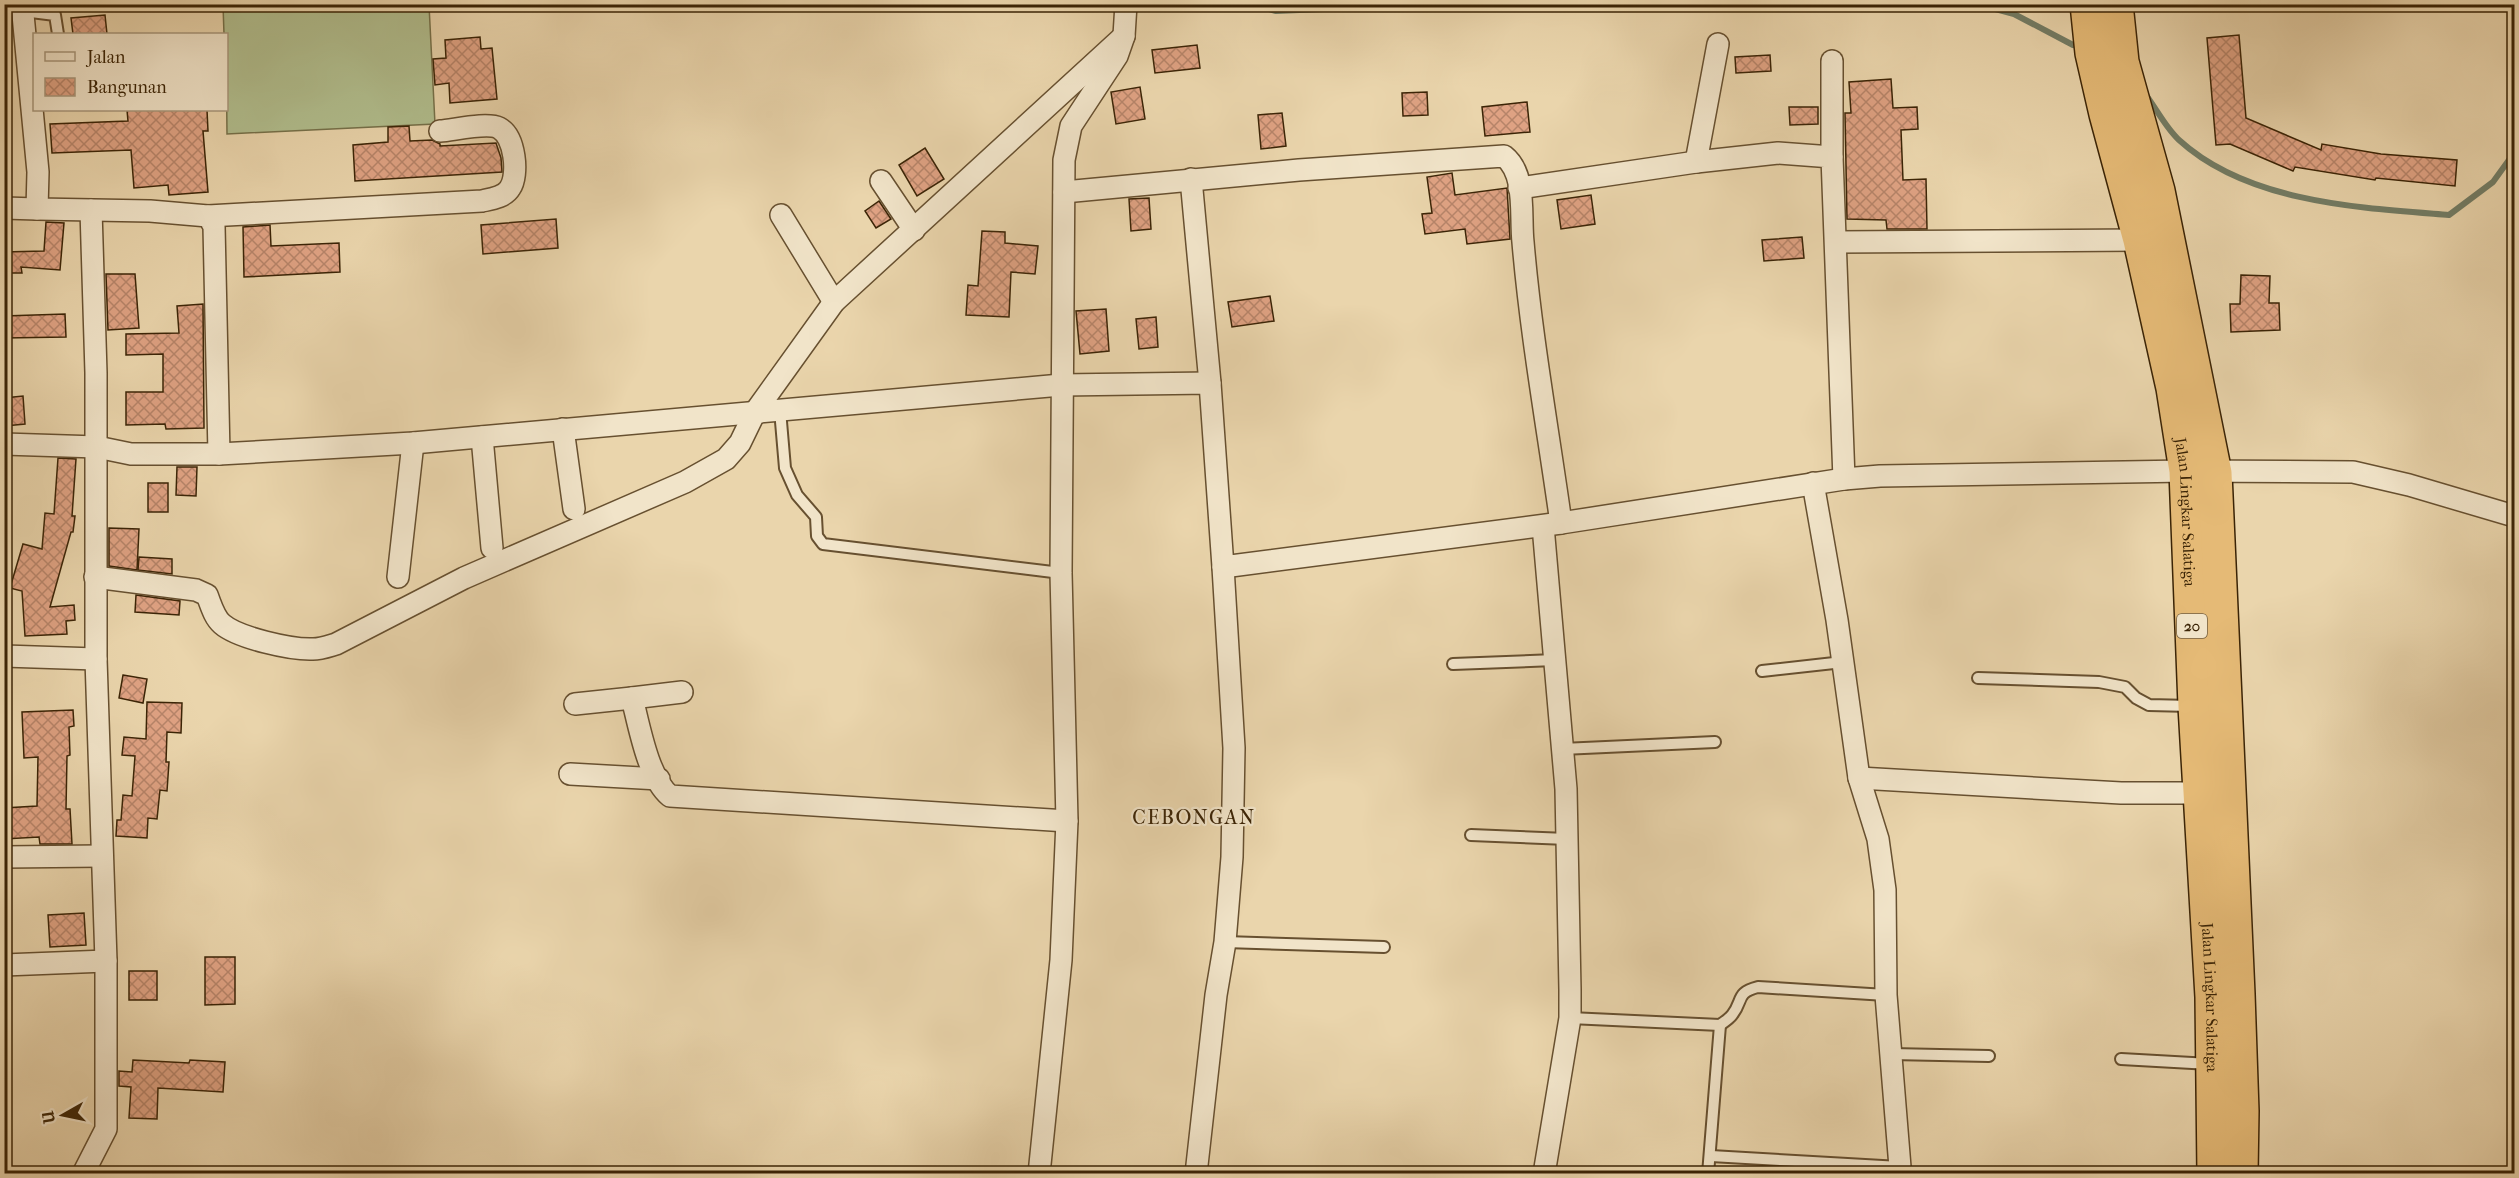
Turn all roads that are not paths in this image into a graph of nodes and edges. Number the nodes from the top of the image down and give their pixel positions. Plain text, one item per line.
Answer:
1 (1126, 4) edge
2 (2086, 4) edge
3 (2116, 4) edge
4 (23, 8) edge
5 (58, 33) edge
6 (1124, 36) junction
7 (1718, 44) dead end
8 (1832, 61) dead end
9 (33, 104) edge
10 (34, 111) edge
11 (440, 131) dead end
12 (1832, 157) junction
13 (1696, 162) junction
14 (1191, 179) junction
15 (881, 181) dead end
16 (1519, 188) junction
17 (1064, 192) junction
18 (4, 208) edge
19 (37, 209) junction
20 (91, 210) junction
21 (782, 215) dead end
22 (207, 216) junction
23 (914, 230) junction
24 (2140, 240) junction
25 (1836, 242) junction
26 (834, 302) junction
27 (1210, 383) junction
28 (1061, 385) junction
29 (780, 410) junction
30 (755, 412) junction
31 (563, 429) junction
32 (482, 437) junction
33 (413, 443) junction
34 (4, 444) edge
35 (97, 447) junction
36 (219, 454) junction
37 (2200, 472) junction
38 (1844, 478) junction
39 (1813, 483) junction
40 (574, 509) dead end
41 (2514, 516) edge
42 (1552, 525) junction
43 (492, 548) dead end
44 (1223, 567) junction
45 (1060, 573) junction
46 (95, 577) junction
47 (398, 577) dead end
48 (4, 656) edge
49 (96, 659) junction
50 (1555, 660) junction
51 (1843, 662) junction
52 (1453, 664) dead end
53 (1762, 671) dead end
54 (1978, 678) dead end
55 (682, 692) dead end
56 (633, 698) junction
57 (574, 704) dead end
58 (2195, 706) junction
59 (1715, 742) dead end
60 (1562, 748) junction
61 (570, 774) dead end
62 (1859, 778) junction
63 (659, 779) junction
64 (2200, 792) junction
65 (1067, 821) junction
66 (1471, 835) dead end
67 (1567, 839) junction
68 (102, 856) junction
69 (4, 857) edge
70 (1225, 942) junction
71 (1384, 946) dead end
72 (106, 961) junction
73 (4, 965) edge
74 (1887, 995) junction
75 (1570, 1018) junction
76 (1720, 1025) junction
77 (1891, 1054) junction
78 (1989, 1056) dead end
79 (2121, 1059) dead end
80 (2213, 1064) junction
81 (1711, 1156) junction
82 (1900, 1170) edge
83 (83, 1173) edge
84 (1039, 1173) edge
85 (1197, 1173) edge
86 (1544, 1173) edge
87 (1708, 1173) edge
88 (2214, 1173) edge
89 (2241, 1173) edge

1 - 6 street
2 - 24 highway, Jalan Lingkar Salatiga / 20
3 - 37 highway, Jalan Lingkar Salatiga / 20
4 - 5 lane
4 - 9 street
6 - 17 street
6 - 23 street
7 - 13 street
8 - 12 street
10 - 19 street
11 - 22 street
12 - 13 street
12 - 25 street
13 - 16 street
14 - 16 street
14 - 17 street
14 - 27 street
15 - 23 street
16 - 42 street
17 - 28 street
18 - 19 street
19 - 20 street
20 - 22 street
20 - 35 street
21 - 26 street
22 - 36 street
23 - 26 street
24 - 25 street
24 - 37 highway, Jalan Lingkar Salatiga / 20
25 - 38 street
26 - 30 street
27 - 28 street
27 - 44 street
28 - 29 street
28 - 45 street
29 - 30 street
29 - 45 lane
30 - 31 street
30 - 46 street
31 - 32 street
31 - 40 street
32 - 33 street
32 - 43 street
33 - 36 street
33 - 47 street
34 - 35 street
35 - 36 street
35 - 46 street
37 - 38 street
37 - 41 street
37 - 58 highway, Jalan Lingkar Salatiga / 20
37 - 89 highway, Jalan Lingkar Salatiga / 20
38 - 39 street
39 - 42 street
39 - 51 street
42 - 44 street
42 - 50 street
44 - 70 street
45 - 65 street
46 - 49 street
48 - 49 street
49 - 68 street
50 - 52 lane
50 - 60 street
51 - 53 lane
51 - 62 street
54 - 58 lane
55 - 56 street
56 - 57 street
56 - 63 street
58 - 64 highway, Jalan Lingkar Salatiga / 20
59 - 60 lane
60 - 67 street
61 - 63 street
62 - 64 street
62 - 74 street
63 - 65 street
64 - 80 highway, Jalan Lingkar Salatiga / 20
65 - 84 street
66 - 67 lane
67 - 75 street
68 - 69 street
68 - 72 street
70 - 71 lane
70 - 85 street
72 - 73 street
72 - 83 street
74 - 76 lane
74 - 77 street
75 - 76 lane
75 - 86 street
76 - 81 lane
77 - 78 lane
77 - 82 street
79 - 80 lane
80 - 88 highway, Jalan Lingkar Salatiga / 20
81 - 82 lane
81 - 87 lane

